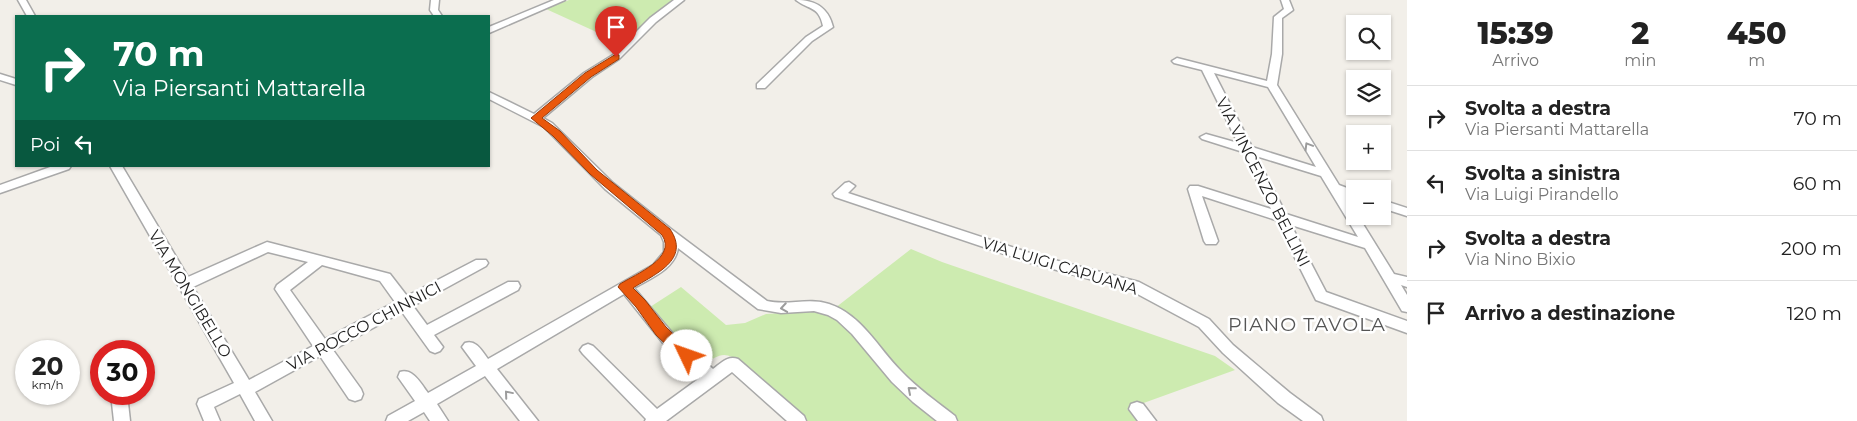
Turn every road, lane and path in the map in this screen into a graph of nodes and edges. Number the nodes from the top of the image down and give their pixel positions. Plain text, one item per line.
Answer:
1 (22, 0) edge
2 (435, 0) edge
3 (561, 0) edge
4 (680, 0) edge
5 (800, 0) edge
6 (1285, 0) edge
7 (30, 15) edge
8 (437, 15) edge
9 (490, 30) edge
10 (1177, 61) dead end
11 (1206, 68) junction
12 (0, 77) edge
13 (1272, 80) junction
14 (15, 82) edge
15 (761, 86) dead end
16 (490, 95) edge
17 (536, 118) junction
18 (1206, 137) dead end
19 (1245, 149) junction
20 (62, 167) edge
21 (117, 167) edge
22 (1324, 173) junction
23 (849, 186) dead end
24 (1333, 188) junction
25 (0, 189) edge
26 (1346, 192) edge
27 (1391, 207) edge
28 (1407, 212) edge
29 (1279, 216) junction
30 (666, 232) junction
31 (1210, 241) dead end
32 (1368, 245) junction
33 (692, 251) junction
34 (320, 260) junction
35 (665, 262) junction
36 (481, 263) dead end
37 (1388, 276) junction
38 (1407, 282) edge
39 (184, 285) junction
40 (513, 286) dead end
41 (625, 287) junction
42 (405, 304) junction
43 (1407, 307) edge
44 (1407, 327) edge
45 (425, 333) junction
46 (434, 347) dead end
47 (323, 348) junction
48 (470, 348) dead end
49 (588, 350) dead end
50 (485, 367) junction
51 (406, 377) dead end
52 (713, 378) junction
53 (245, 387) junction
54 (355, 394) dead end
55 (425, 402) junction
56 (120, 405) edge
57 (260, 420) edge
58 (655, 420) edge
59 (122, 421) edge
60 (212, 421) edge
61 (394, 421) edge
62 (440, 421) edge
63 (530, 421) edge
64 (798, 421) edge
65 (949, 421) edge
66 (1315, 421) edge

1 - 7 street
2 - 8 street
3 - 9 street
4 - 17 street
5 - 15 street
6 - 13 street
10 - 11 street
11 - 13 street
11 - 19 street, VIA VINCENZO BELLINI
12 - 14 street
22 -> 13 street
16 - 17 street
17 - 30 street
18 - 19 street
19 - 22 street
19 - 29 street, VIA VINCENZO BELLINI
20 - 25 street
21 - 39 street, VIA MONGIBELLO
22 - 24 street
23 - 66 street, VIA LUIGI CAPUANA
24 - 26 street
24 - 32 street
27 - 28 street
29 - 31 street
29 - 32 street
29 - 44 street, VIA VINCENZO BELLINI
30 - 33 street
30 - 35 street
32 - 37 street
33 - 35 street
65 -> 33 street
34 - 39 street
34 - 42 street
34 - 47 street
35 - 41 street
36 - 42 street, VIA ROCCO CHINNICI
37 - 38 street
37 - 43 street
39 - 53 street, VIA MONGIBELLO
40 - 45 street
41 - 50 street
41 - 52 street
42 - 45 street
42 - 47 street, VIA ROCCO CHINNICI
45 - 46 street
47 - 53 street, VIA ROCCO CHINNICI
47 - 54 street
48 - 50 street
49 - 58 street
50 - 55 street
63 -> 50 street
51 - 55 street
52 - 58 street
52 - 64 street
53 - 57 street, VIA MONGIBELLO
53 - 60 street, VIA ROCCO CHINNICI
55 - 61 street
55 - 62 street
56 - 59 street

